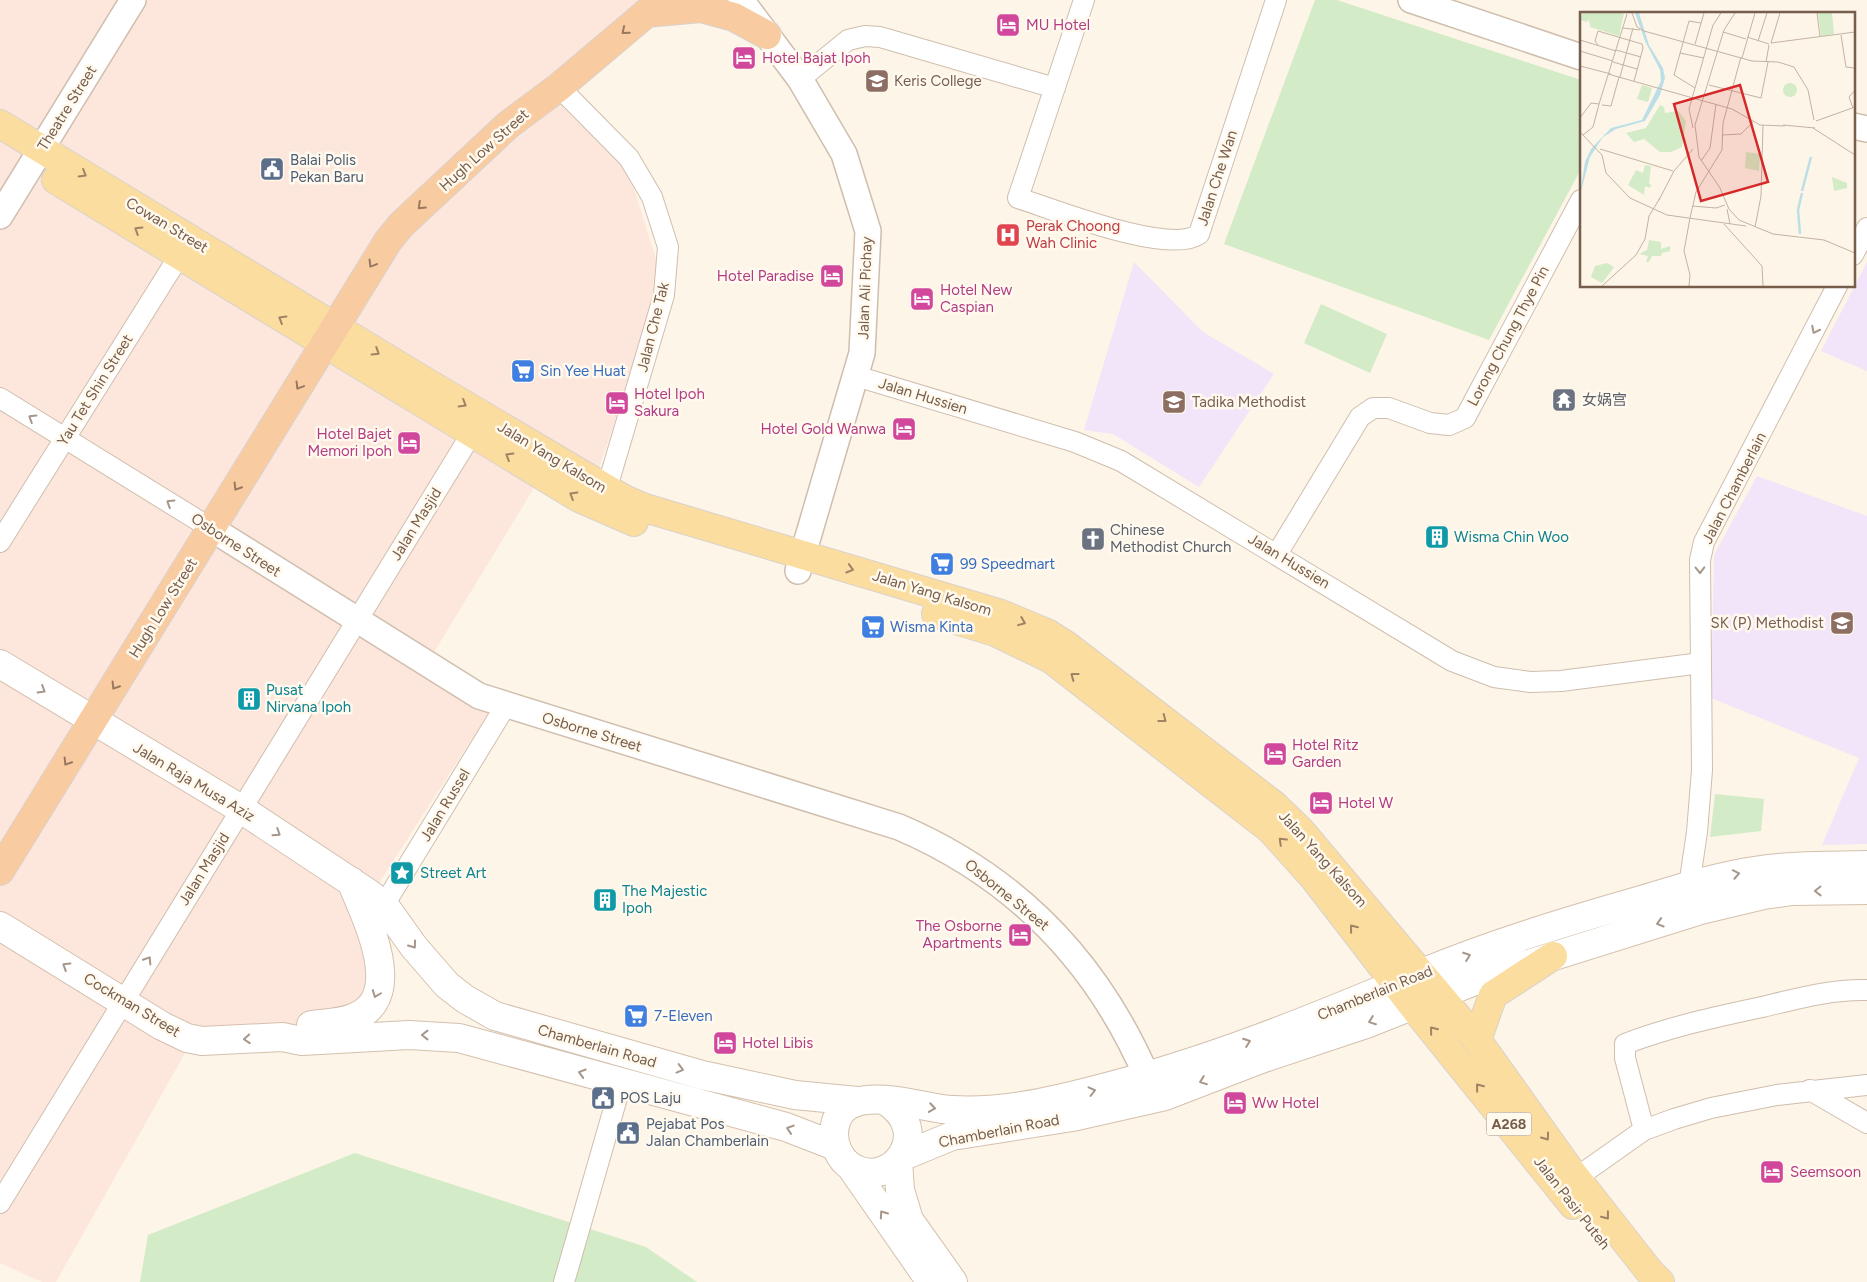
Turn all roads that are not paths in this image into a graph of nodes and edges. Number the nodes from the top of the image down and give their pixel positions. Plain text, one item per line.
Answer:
1 (133, 0) edge
2 (741, 0) edge
3 (1084, 0) edge
4 (1276, 0) edge
5 (1411, 0) edge
6 (654, 7) edge
7 (767, 35) junction
8 (1580, 57) edge
9 (800, 79) junction
10 (559, 87) junction
11 (1055, 88) junction
12 (0, 124) edge
13 (1854, 126) edge
14 (1867, 130) edge
15 (0, 144) edge
16 (37, 157) junction
17 (1580, 202) edge
18 (0, 216) edge
19 (1867, 228) edge
20 (185, 247) junction
21 (1854, 253) edge
22 (1836, 288) edge
23 (330, 335) junction
24 (856, 376) junction
25 (0, 398) edge
26 (472, 433) junction
27 (65, 438) junction
28 (604, 499) junction
29 (212, 529) junction
30 (0, 542) edge
31 (1277, 554) junction
32 (801, 563) junction
33 (356, 621) junction
34 (0, 664) edge
35 (1701, 664) junction
36 (1118, 697) junction
37 (506, 705) junction
38 (93, 721) junction
39 (241, 809) junction
40 (1867, 865) edge
41 (0, 871) edge
42 (351, 881) junction
43 (1689, 886) junction
44 (1867, 890) edge
45 (384, 905) junction
46 (0, 926) edge
47 (1553, 956) junction
48 (1422, 973) junction
49 (1867, 990) edge
50 (1404, 995) junction
51 (1439, 995) junction
52 (122, 1001) junction
53 (282, 1037) junction
54 (365, 1037) joint
55 (1477, 1040) junction
56 (1147, 1077) junction
57 (621, 1084) junction
58 (1867, 1085) edge
59 (1810, 1090) junction
60 (884, 1100) junction
61 (857, 1101) junction
62 (1867, 1123) edge
63 (1644, 1130) junction
64 (843, 1157) junction
65 (900, 1159) junction
66 (1568, 1184) junction
67 (0, 1203) edge
68 (944, 1281) edge
69 (564, 1282) edge
70 (1634, 1282) edge
71 (1660, 1282) edge

1 - 16 street, Theatre Street
2 - 7 street, Jalan Ali Pichay
3 - 11 street
4 - 11 street, Jalan Che Wan
5 - 8 street
6 - 7 highway
6 -> 10 highway, Hugh Low Street
7 - 9 street, Jalan Ali Pichay
9 - 11 street
9 - 24 street, Jalan Ali Pichay
10 -> 23 highway, Hugh Low Street
10 - 28 street, Jalan Che Tak
12 - 16 main road, Cowan Street
13 - 14 street
15 - 16 main road, Cowan Street
16 - 18 street, Theatre Street
16 - 20 main road, Cowan Street
17 - 31 street, Lorong Chung Thye Pin
19 - 21 street
20 - 23 main road, Cowan Street
20 - 27 street, Yau Tet Shin Street
22 -> 35 street, Jalan Chamberlain
23 - 26 main road, Jalan Yang Kalsom
23 -> 28 main road, Jalan Yang Kalsom
23 -> 29 highway, Hugh Low Street
24 - 31 street, Jalan Hussien
24 - 32 street, Jalan Ali Pichay
27 -> 25 street, Osborne Street
28 -> 26 main road, Jalan Yang Kalsom
26 - 33 street, Jalan Masjid
29 -> 27 street, Osborne Street
27 - 30 street, Yau Tet Shin Street
28 - 32 main road, Jalan Yang Kalsom
29 - 33 street, Osborne Street
29 -> 38 highway, Hugh Low Street
31 - 35 street, Jalan Hussien
32 - 36 main road, Jalan Yang Kalsom
33 - 37 street, Osborne Street
33 - 39 street, Jalan Masjid
34 -> 38 main road, Jalan Raja Musa Aziz
35 - 43 street, Jalan Chamberlain
36 -> 48 main road, Jalan Yang Kalsom
50 -> 36 main road, Jalan Yang Kalsom
37 - 45 street, Jalan Russel
37 - 56 street, Osborne Street
38 - 39 main road, Jalan Raja Musa Aziz
38 -> 41 highway, Hugh Low Street
39 -> 42 main road, Jalan Raja Musa Aziz
52 -> 39 street, Jalan Masjid
43 -> 40 main road, Chamberlain Road
42 - 45 main road, Jalan Raja Musa Aziz
42 -> 53 main road
48 -> 43 main road, Chamberlain Road
44 -> 47 main road
45 -> 61 main road, Chamberlain Road
52 -> 46 main road, Cockman Street
47 - 51 main road, Chamberlain Road
47 - 55 main road
48 - 50 main road, Chamberlain Road
48 - 51 main road, Jalan Yang Kalsom
49 - 63 street
50 - 51 main road, Chamberlain Road
56 -> 50 main road, Chamberlain Road
50 -> 65 main road, Chamberlain Road
66 -> 50 main road, Jalan Pasir Puteh / A268
51 - 55 main road, Jalan Pasir Puteh / A268
53 -> 52 main road, Cockman Street
52 - 67 street, Jalan Masjid
53 - 54 main road, Cockman Street
57 -> 54 main road, Chamberlain Road
55 -> 66 main road, Jalan Pasir Puteh / A268
60 -> 56 main road, Chamberlain Road
64 -> 57 main road, Chamberlain Road
57 - 69 street
58 - 59 street
59 - 62 street
59 - 63 street
60 - 61 main road
60 - 65 main road
61 - 64 main road
63 - 66 street
64 - 65 main road
68 -> 64 main road
65 - 68 main road
66 - 70 main road, Jalan Pasir Puteh / A268
66 -> 71 main road, Jalan Pasir Puteh / A268

